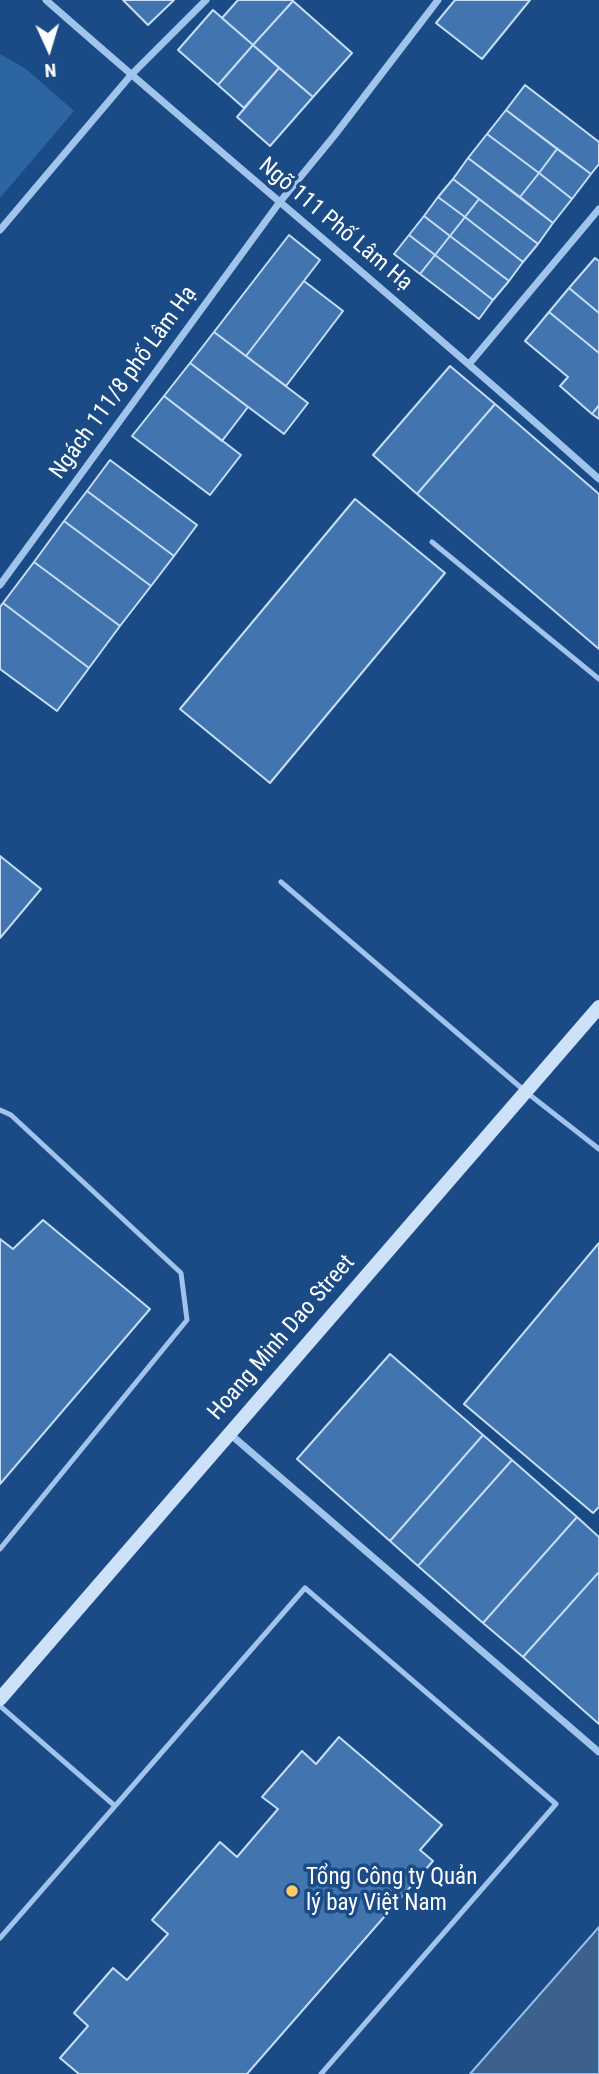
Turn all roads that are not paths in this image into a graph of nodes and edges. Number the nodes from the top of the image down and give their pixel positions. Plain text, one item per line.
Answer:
1 (46, 0) edge
2 (206, 0) edge
3 (438, 0) edge
4 (131, 75) junction
5 (279, 203) junction
6 (599, 209) edge
7 (0, 230) edge
8 (470, 363) junction
9 (599, 479) edge
10 (432, 542) dead end
11 (0, 585) edge
12 (599, 679) edge
13 (281, 882) dead end
14 (599, 1007) edge
15 (526, 1091) junction
16 (0, 1110) edge
17 (599, 1149) edge
18 (230, 1433) junction
19 (0, 1549) edge
20 (0, 1699) edge
21 (0, 1706) edge
22 (599, 1752) edge
23 (115, 1806) junction
24 (0, 1938) edge
25 (321, 2074) edge

1 - 4 street, Ngõ 111 Phố Lâm Hạ
2 - 4 street
3 - 5 street, Ngách 111/8 phố Lâm Hạ
4 - 5 street, Ngõ 111 Phố Lâm Hạ
4 - 7 street
5 - 8 street, Ngõ 111 Phố Lâm Hạ
5 - 11 street, Ngách 111/8 phố Lâm Hạ
6 - 8 street
8 - 9 street, Ngõ 111 Phố Lâm Hạ
10 - 12 lane
13 - 15 lane
14 - 15 street, Hoang Minh Dao Street
15 - 17 lane
15 - 18 street, Hoang Minh Dao Street
16 - 19 lane
18 - 20 street, Hoang Minh Dao Street
18 - 22 street
21 - 23 lane
23 - 24 lane
23 - 25 lane

